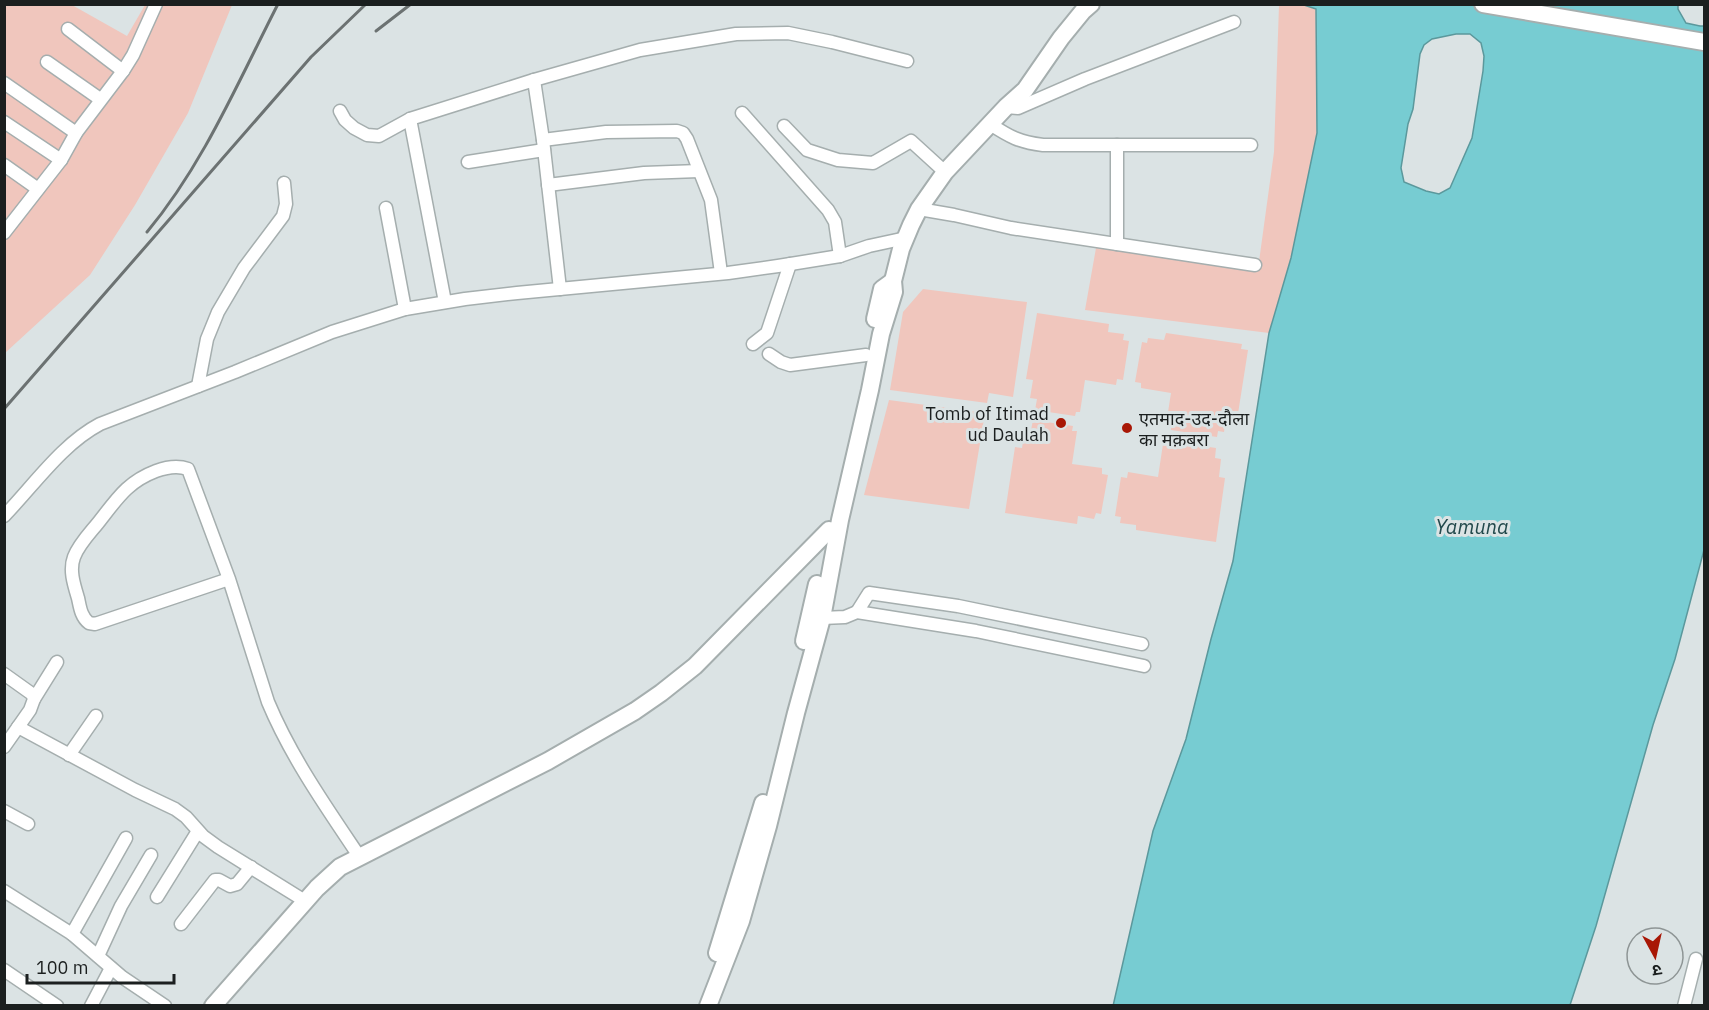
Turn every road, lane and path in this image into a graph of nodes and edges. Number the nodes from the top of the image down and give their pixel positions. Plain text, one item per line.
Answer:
1 (156, 4) edge
2 (1090, 4) edge
3 (1483, 4) edge
4 (1234, 22) dead end
5 (68, 29) dead end
6 (1704, 42) edge
7 (908, 61) dead end
8 (47, 62) dead end
9 (123, 71) junction
10 (534, 80) junction
11 (4, 83) edge
12 (100, 99) junction
13 (1006, 107) junction
14 (340, 111) dead end
15 (742, 113) dead end
16 (410, 119) junction
17 (4, 122) edge
18 (990, 124) junction
19 (784, 126) dead end
20 (76, 133) junction
21 (544, 145) junction
22 (1117, 145) junction
23 (1251, 145) dead end
24 (61, 160) junction
25 (468, 162) dead end
26 (4, 165) edge
27 (699, 171) junction
28 (945, 172) junction
29 (284, 183) dead end
30 (548, 185) junction
31 (39, 189) junction
32 (386, 208) dead end
33 (919, 209) junction
34 (9, 219) edge
35 (4, 233) edge
36 (906, 238) junction
37 (1117, 244) junction
38 (840, 256) junction
39 (790, 264) junction
40 (1255, 265) dead end
41 (721, 273) junction
42 (893, 281) junction
43 (560, 289) junction
44 (445, 302) junction
45 (405, 309) junction
46 (753, 344) dead end
47 (769, 354) dead end
48 (866, 355) junction
49 (198, 386) junction
50 (4, 516) edge
51 (829, 530) junction
52 (229, 579) junction
53 (857, 612) junction
54 (822, 618) junction
55 (1142, 644) dead end
56 (57, 662) dead end
57 (1144, 666) dead end
58 (4, 674) edge
59 (34, 699) junction
60 (96, 716) dead end
61 (18, 727) junction
62 (5, 745) edge
63 (69, 754) junction
64 (4, 811) edge
65 (28, 824) dead end
66 (198, 831) junction
67 (126, 838) dead end
68 (151, 855) dead end
69 (359, 856) junction
70 (251, 867) junction
71 (4, 891) edge
72 (157, 897) dead end
73 (305, 902) junction
74 (181, 924) dead end
75 (72, 934) junction
76 (98, 956) junction
77 (1696, 959) dead end
78 (111, 968) junction
79 (4, 969) edge
80 (57, 1005) edge
81 (91, 1005) edge
82 (165, 1005) edge
83 (214, 1005) edge
84 (697, 1005) edge
85 (708, 1005) edge
86 (1684, 1005) edge

1 - 9 street
2 - 13 main road
3 - 6 main road
4 - 13 street
5 - 9 street
7 - 10 street
8 - 12 street
9 - 12 street
10 - 16 street
10 - 21 street
11 - 20 street
12 - 20 street
13 - 18 main road
14 - 16 street
15 - 38 street
16 - 44 street
17 - 24 street
18 - 22 street
18 - 28 main road
19 - 28 street
20 - 24 street
21 - 25 street
21 - 27 street
21 - 30 street
22 - 23 street
22 - 37 street
24 - 31 street
26 - 31 street
27 - 30 street
27 - 41 street
28 - 33 main road
29 - 49 street
30 - 43 street
31 - 34 street
32 - 45 street
33 - 36 main road
33 - 37 street
34 - 35 street
36 - 38 street
36 - 42 main road
37 - 40 street
38 - 39 street
39 - 41 street
39 - 46 street
41 - 43 street
42 - 48 main road
42 - 54 main road
43 - 44 street
44 - 45 street
45 - 49 street
47 - 48 street
48 - 51 main road
49 - 50 street
51 - 69 main road
51 - 84 main road
52 - 52 street
52 - 69 street
53 - 54 street
53 - 55 street
53 - 57 street
54 - 85 main road
56 - 59 street
58 - 59 street
59 - 61 street
60 - 63 street
61 - 62 street
61 - 63 street
63 - 66 street
64 - 65 street
66 - 70 street
66 - 72 street
67 - 75 street
68 - 76 street
69 - 73 main road
70 - 73 street
70 - 74 street
71 - 75 street
73 - 83 main road
75 - 76 street
76 - 78 street
77 - 86 street
78 - 81 street
78 - 82 street
79 - 80 street

